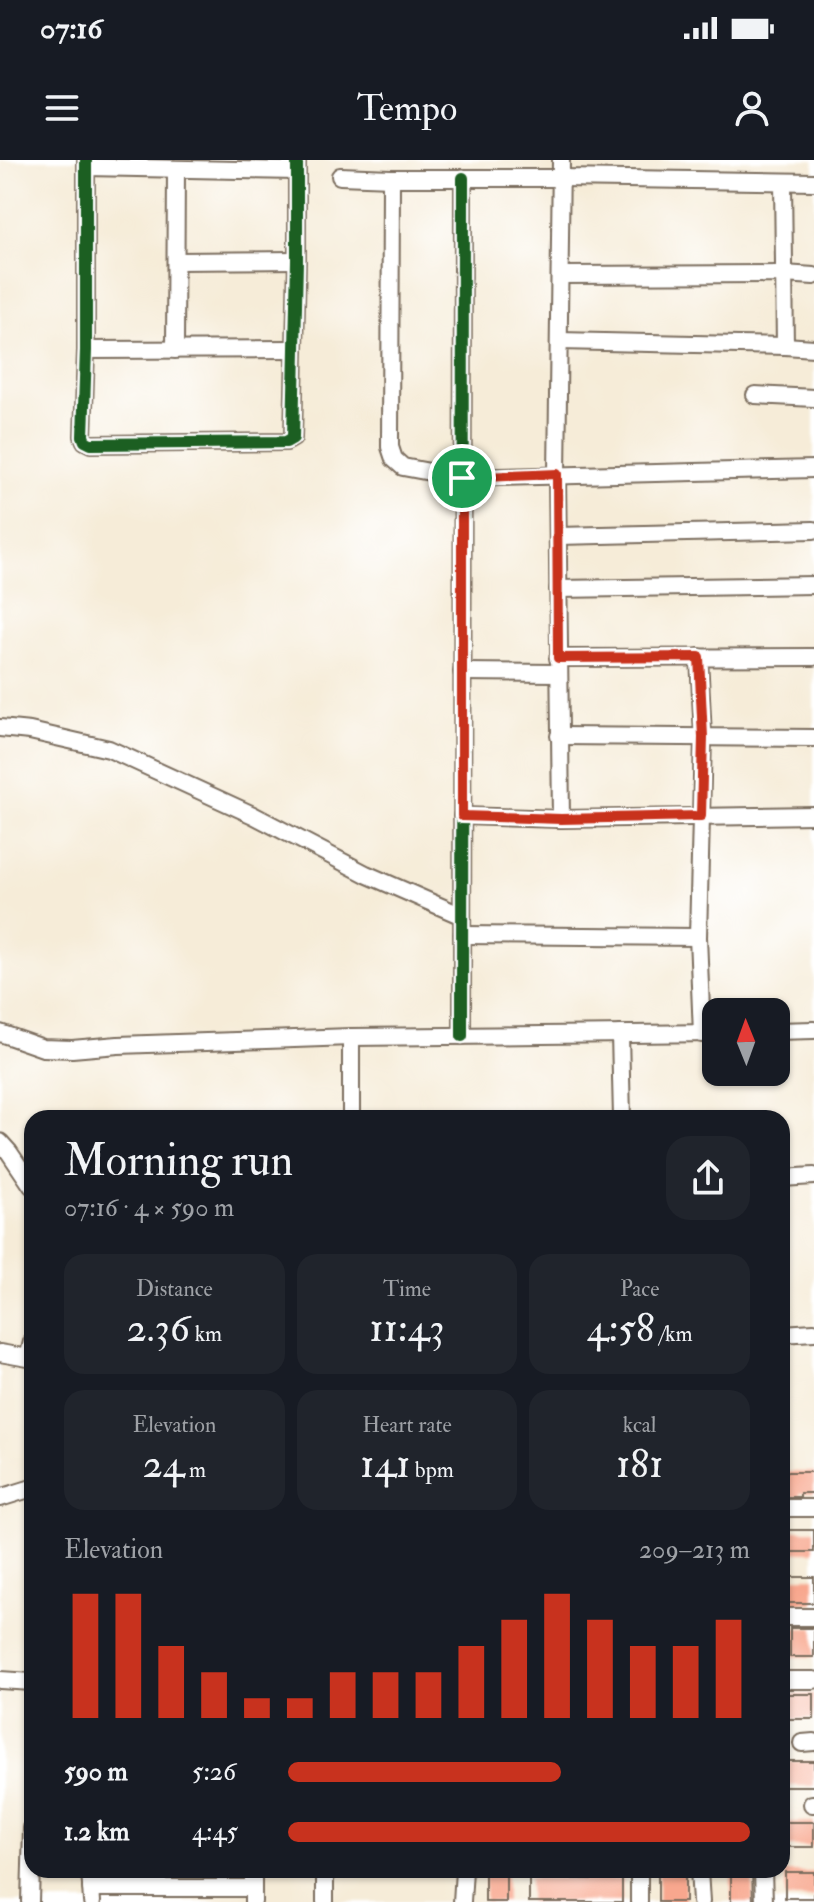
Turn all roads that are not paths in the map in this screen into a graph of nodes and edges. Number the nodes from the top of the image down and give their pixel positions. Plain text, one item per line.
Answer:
1 (561, 160) edge
2 (86, 163) edge
3 (297, 166) edge
4 (176, 169) junction
5 (340, 176) dead end
6 (391, 178) junction
7 (463, 178) junction
8 (561, 178) junction
9 (783, 182) junction
10 (814, 182) edge
11 (297, 260) junction
12 (176, 261) junction
13 (784, 274) junction
14 (560, 275) junction
15 (814, 276) edge
16 (559, 341) junction
17 (785, 346) junction
18 (814, 348) edge
19 (295, 349) junction
20 (86, 350) junction
21 (175, 350) junction
22 (755, 395) dead end
23 (814, 398) edge
24 (814, 469) edge
25 (557, 474) junction
26 (462, 478) junction
27 (814, 530) edge
28 (558, 536) junction
29 (814, 585) edge
30 (558, 589) junction
31 (699, 657) junction
32 (814, 657) edge
33 (558, 665) junction
34 (462, 672) junction
35 (0, 728) edge
36 (559, 736) junction
37 (703, 737) junction
38 (814, 738) edge
39 (814, 815) edge
40 (462, 816) junction
41 (701, 816) junction
42 (561, 819) junction
43 (462, 916) junction
44 (462, 935) junction
45 (698, 937) junction
46 (705, 998) edge
47 (814, 1030) edge
48 (790, 1031) edge
49 (0, 1033) edge
50 (702, 1033) edge
51 (620, 1034) junction
52 (462, 1036) junction
53 (351, 1037) junction
54 (351, 1110) edge
55 (622, 1110) edge
56 (0, 1142) edge
57 (24, 1174) edge
58 (814, 1176) edge
59 (790, 1178) edge
60 (814, 1332) edge
61 (790, 1334) edge
62 (0, 1353) edge
63 (24, 1353) edge
64 (24, 1490) edge
65 (0, 1498) edge
66 (790, 1508) edge
67 (814, 1508) edge
68 (790, 1617) edge
69 (814, 1617) edge
70 (0, 1680) edge
71 (790, 1680) edge
72 (814, 1680) edge
73 (24, 1682) edge
74 (31, 1878) edge
75 (325, 1878) edge
76 (464, 1878) edge
77 (639, 1878) edge
78 (700, 1878) edge
79 (763, 1878) edge
80 (92, 1895) edge
81 (253, 1895) edge
82 (30, 1902) edge
83 (325, 1902) edge
84 (462, 1902) edge
85 (639, 1902) edge
86 (701, 1902) edge
87 (764, 1902) edge

1 - 8 street
2 - 4 street
2 - 20 street
3 - 4 street
3 - 11 street
4 - 12 street
5 - 6 street
6 - 7 street
6 - 26 street
7 - 8 street
7 - 26 street
8 - 9 street
8 - 14 street
9 - 10 street
9 - 13 street
11 - 12 street
11 - 19 street
12 - 21 street
13 - 14 street
13 - 15 street
13 - 17 street
14 - 16 street
16 - 17 street
16 - 25 street
17 - 18 street
19 - 20 street
19 - 21 street
20 - 21 street
22 - 23 street
24 - 25 street
25 - 26 street
25 - 28 street
26 - 34 street
27 - 28 street
28 - 30 street
29 - 30 street
30 - 33 street
31 - 32 street
31 - 33 street
31 - 37 street
33 - 34 street
33 - 36 street
34 - 40 street
35 - 43 street
36 - 37 street
36 - 42 street
37 - 38 street
37 - 41 street
39 - 41 street
40 - 42 street
40 - 43 street
41 - 42 street
41 - 45 street
43 - 44 street
44 - 45 street
44 - 52 street
45 - 46 street
47 - 48 street
49 - 53 street
50 - 51 street
51 - 52 street
51 - 55 street
52 - 53 street
53 - 54 street
56 - 57 street
58 - 59 street
60 - 61 street
62 - 63 street
64 - 65 street
66 - 67 street
68 - 69 street
70 - 73 street
71 - 72 street
74 - 82 street
75 - 83 street
76 - 84 street
77 - 85 street
78 - 86 street
79 - 87 street
80 - 81 street

